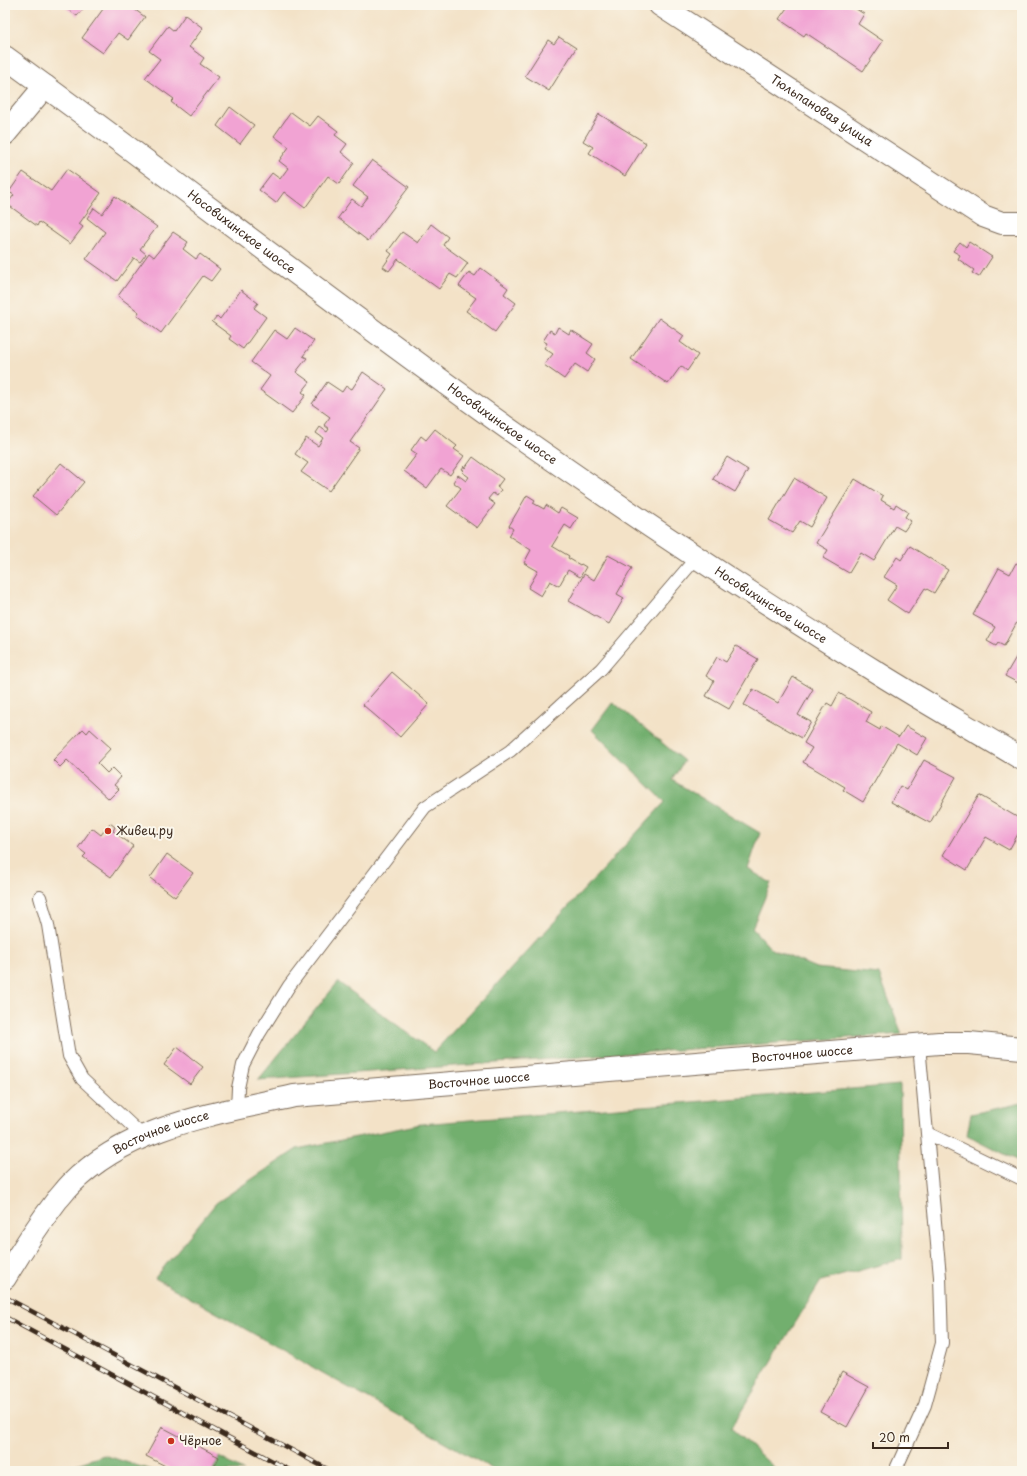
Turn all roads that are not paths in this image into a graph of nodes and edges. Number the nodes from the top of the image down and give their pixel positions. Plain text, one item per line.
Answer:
1 (660, 5) edge
2 (5, 57) edge
3 (45, 86) junction
4 (5, 134) edge
5 (1022, 223) edge
6 (697, 557) junction
7 (1022, 759) edge
8 (40, 897) dead end
9 (1022, 1034) edge
10 (969, 1044) junction
11 (919, 1045) junction
12 (1022, 1048) edge
13 (237, 1109) junction
14 (927, 1133) junction
15 (143, 1136) junction
16 (1022, 1179) edge
17 (5, 1278) edge
18 (895, 1471) edge

1 - 5 main road, Тюльпановая улица
2 - 3 main road, Носовихинское шоссе
3 - 4 main road
3 - 6 main road, Носовихинское шоссе
6 - 7 main road, Носовихинское шоссе
6 - 13 lane
8 - 15 lane
9 - 10 main road
10 - 11 main road, Восточное шоссе
10 - 12 main road, Восточное шоссе
11 - 13 main road, Восточное шоссе
11 - 14 lane
13 - 15 main road, Восточное шоссе
14 - 16 lane
14 - 18 lane
15 - 17 main road, Восточное шоссе

